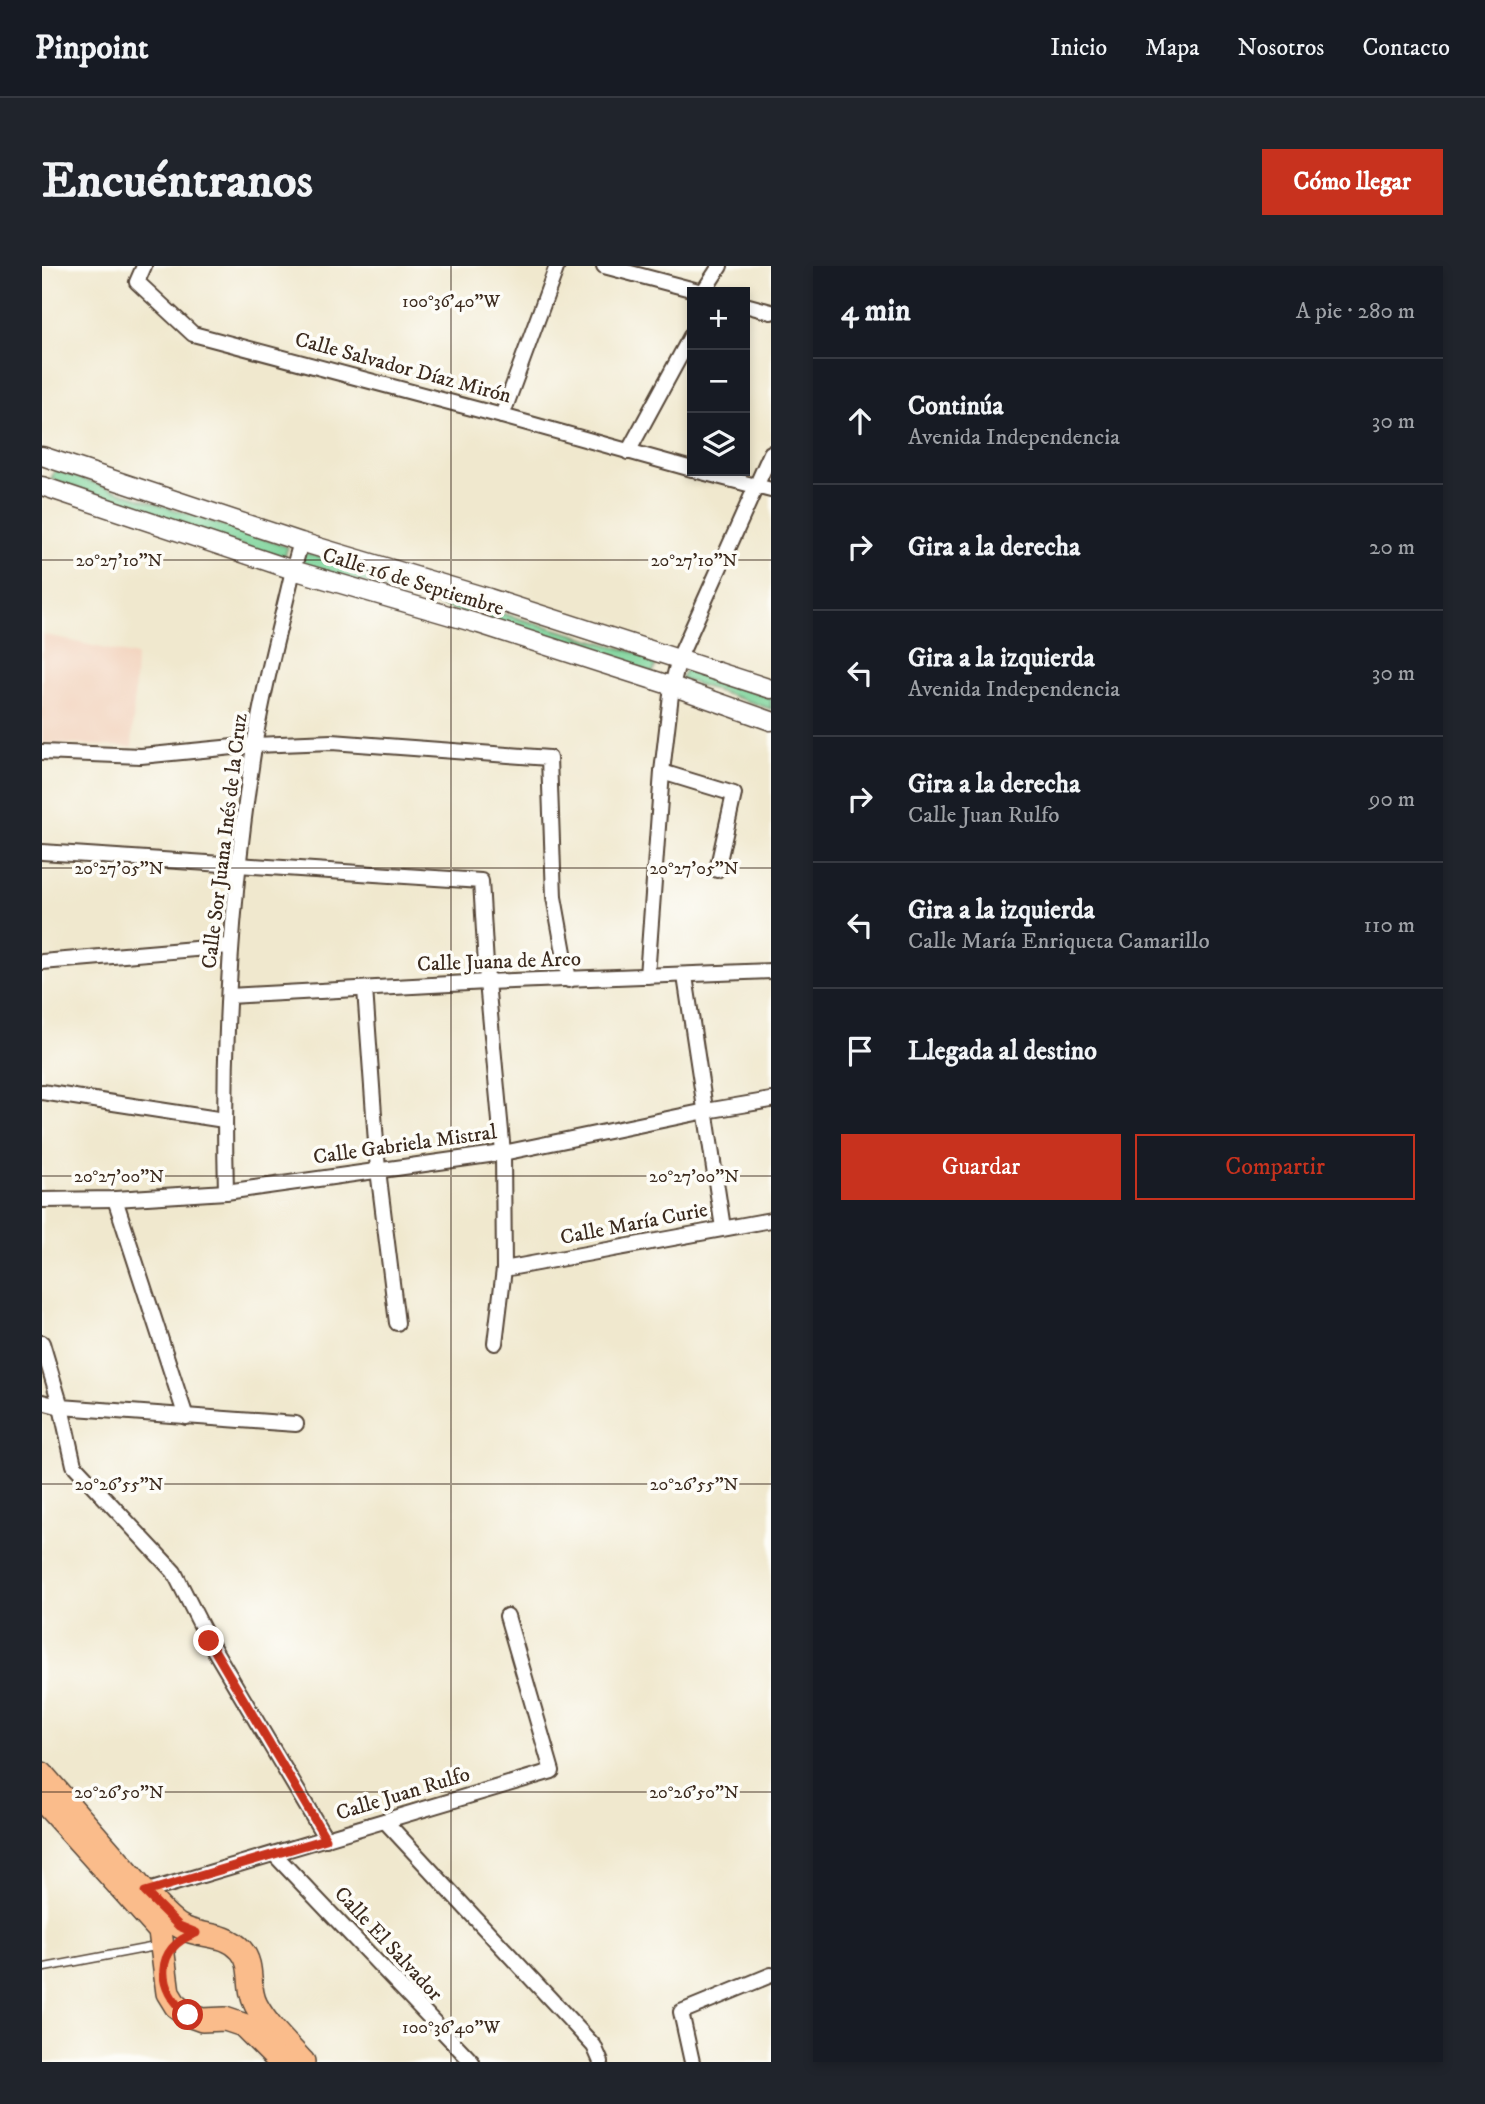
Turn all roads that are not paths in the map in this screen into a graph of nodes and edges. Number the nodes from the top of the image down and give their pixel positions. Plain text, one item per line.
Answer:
1 (144, 266) edge
2 (557, 266) edge
3 (604, 266) edge
4 (720, 266) edge
5 (705, 287) edge
6 (687, 288) edge
7 (750, 306) edge
8 (771, 312) edge
9 (687, 343) edge
10 (502, 416) junction
11 (628, 452) junction
12 (771, 453) edge
13 (46, 458) edge
14 (687, 468) edge
15 (717, 476) edge
16 (42, 486) edge
17 (764, 488) edge
18 (301, 541) junction
19 (293, 570) junction
20 (489, 598) junction
21 (480, 624) junction
22 (679, 657) junction
23 (672, 686) junction
24 (771, 689) edge
25 (771, 721) edge
26 (254, 745) junction
27 (42, 752) edge
28 (662, 772) junction
29 (42, 852) edge
30 (239, 865) junction
31 (717, 870) dead end
32 (230, 946) junction
33 (42, 961) edge
34 (771, 971) edge
35 (647, 976) junction
36 (685, 976) junction
37 (569, 980) junction
38 (486, 982) junction
39 (365, 989) junction
40 (229, 996) junction
41 (42, 1092) edge
42 (771, 1100) edge
43 (706, 1111) junction
44 (224, 1120) junction
45 (503, 1153) junction
46 (378, 1170) junction
47 (226, 1192) junction
48 (42, 1199) edge
49 (115, 1199) junction
50 (771, 1220) edge
51 (723, 1228) junction
52 (504, 1269) junction
53 (397, 1323) dead end
54 (42, 1343) edge
55 (495, 1343) dead end
56 (42, 1402) edge
57 (61, 1407) junction
58 (186, 1417) junction
59 (296, 1424) dead end
60 (507, 1616) dead end
61 (42, 1774) edge
62 (49, 1803) edge
63 (385, 1821) junction
64 (326, 1839) junction
65 (274, 1854) junction
66 (145, 1892) junction
67 (196, 1933) junction
68 (164, 1952) junction
69 (42, 1968) edge
70 (771, 1975) edge
71 (251, 1993) junction
72 (226, 2019) junction
73 (280, 2062) edge
74 (303, 2062) edge
75 (471, 2062) edge
76 (601, 2062) edge
77 (692, 2062) edge

1 - 10 street, Calle Salvador Díaz Mirón
2 - 10 street
3 - 6 street
4 - 5 street
7 - 8 street
9 - 11 street
10 - 11 street, Calle Salvador Díaz Mirón
11 - 14 street, Calle Salvador Díaz Mirón
12 - 17 street
13 - 16 street
13 - 18 street, Calle 16 de Septiembre
15 - 17 street
16 - 19 street, Calle 16 de Septiembre
17 - 22 street
18 - 19 street, Calle Sor Juana Inés de la Cruz
18 - 20 street, Calle 16 de Septiembre
19 - 21 street, Calle 16 de Septiembre
19 - 26 street, Calle Sor Juana Inés de la Cruz
20 - 21 street
20 - 22 street, Calle 16 de Septiembre
21 - 23 street, Calle 16 de Septiembre
22 - 23 street
22 - 24 street, Calle 16 de Septiembre
23 - 25 street, Calle 16 de Septiembre
23 - 28 street
26 - 27 street
26 - 30 street, Calle Sor Juana Inés de la Cruz
26 - 37 street
28 - 31 street
28 - 35 street
29 - 30 street
30 - 32 street, Calle Sor Juana Inés de la Cruz
30 - 38 street
32 - 33 street
32 - 40 street, Calle Sor Juana Inés de la Cruz
34 - 36 street, Calle Juana de Arco
35 - 36 street, Calle Juana de Arco
35 - 37 street, Calle Juana de Arco
36 - 43 street
37 - 38 street, Calle Juana de Arco
38 - 39 street, Calle Juana de Arco
38 - 45 street
39 - 40 street, Calle Juana de Arco
39 - 46 street
40 - 44 street, Calle Sor Juana Inés de la Cruz
41 - 44 street
42 - 43 street, Calle Gabriela Mistral
43 - 45 street, Calle Gabriela Mistral
43 - 51 street
44 - 47 street, Calle Sor Juana Inés de la Cruz
45 - 46 street, Calle Gabriela Mistral
45 - 52 street
46 - 47 street, Calle Gabriela Mistral
46 - 53 street
47 - 49 street, Calle Gabriela Mistral
48 - 49 street, Calle Gabriela Mistral
49 - 58 street
50 - 51 street, Calle María Curie
51 - 52 street, Calle María Curie
52 - 55 street
54 - 57 street
56 - 57 street
57 - 58 street
57 - 64 street
58 - 59 street
60 - 63 street, Calle Juan Rulfo
61 - 62 main road
62 - 66 main road
62 - 68 main road
63 - 64 street, Calle Juan Rulfo
63 - 76 street
64 - 65 street, Calle Juan Rulfo
65 - 66 street, Calle Juan Rulfo
65 - 75 street, Calle El Salvador
66 - 67 main road
67 - 68 main road
67 - 71 main road
68 - 69 lane
68 - 72 main road
70 - 77 street
71 - 72 main road
71 - 74 main road
72 - 73 main road

